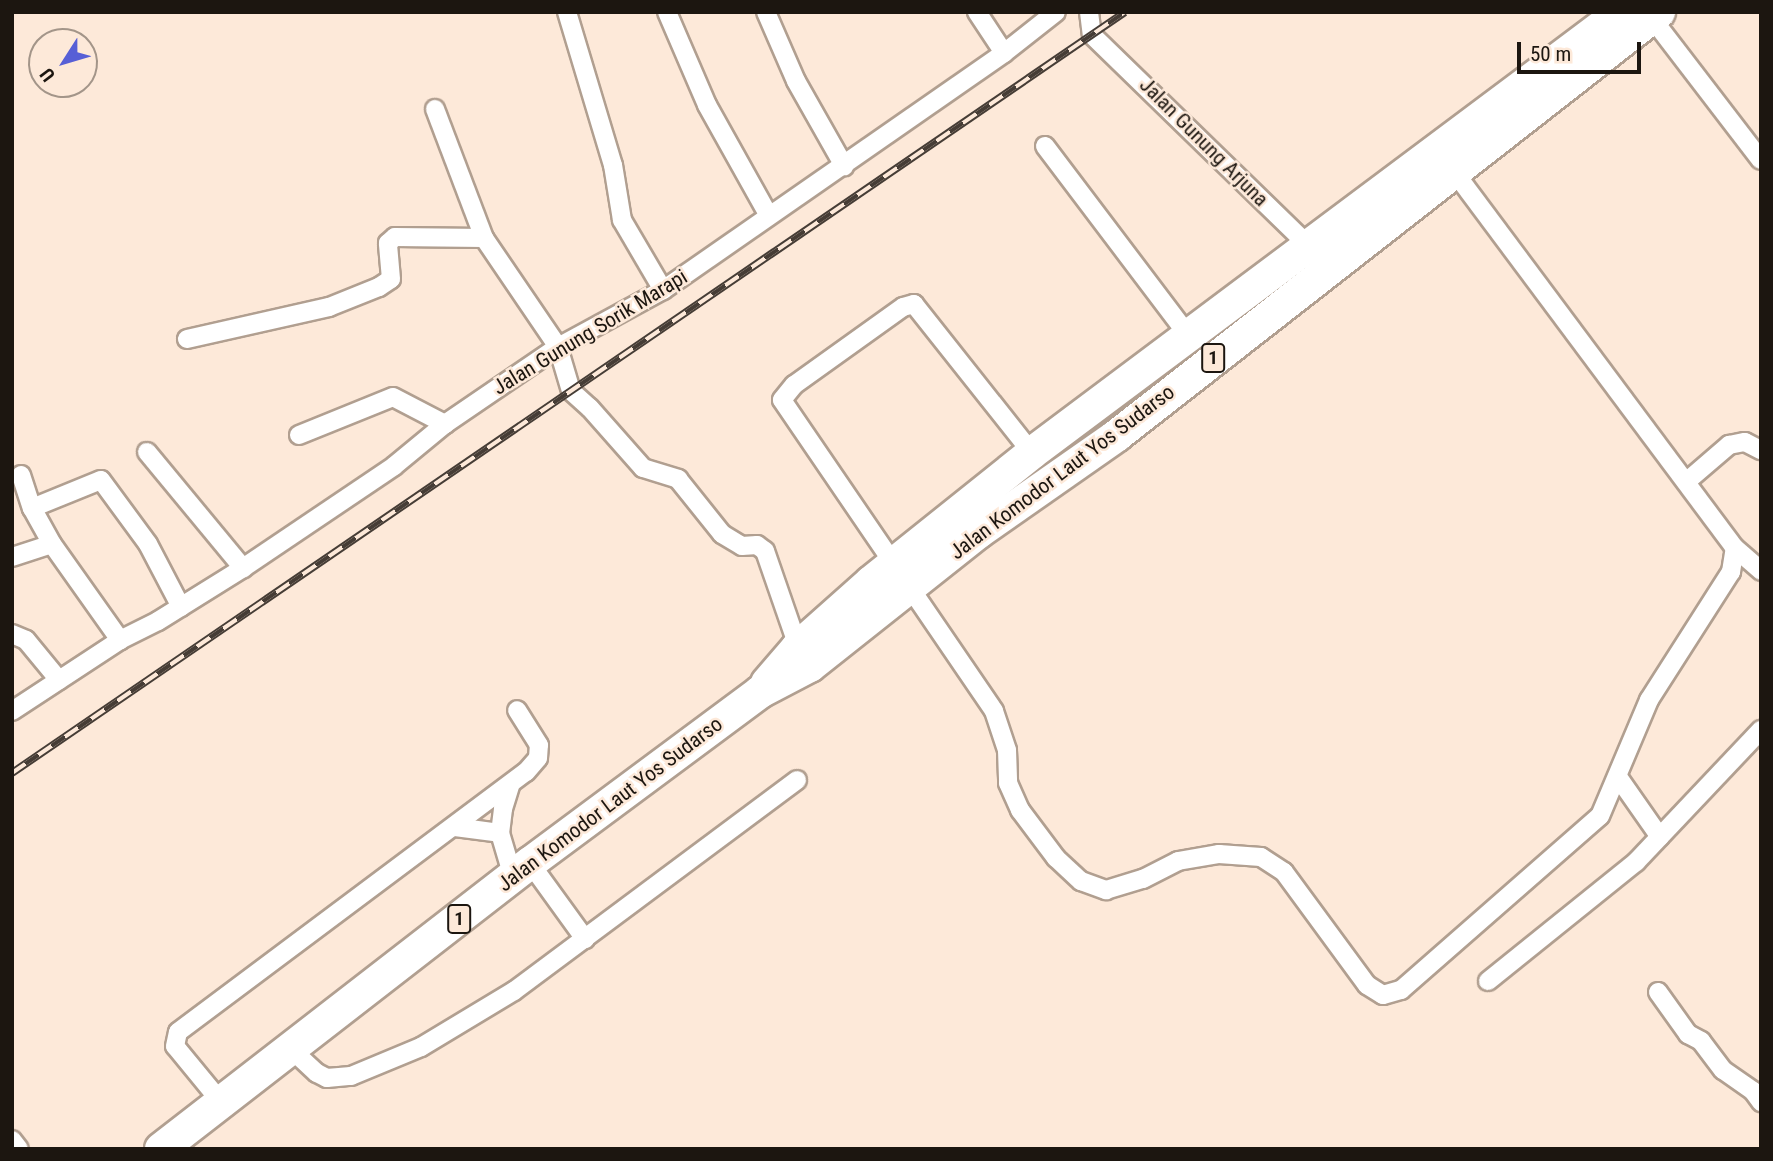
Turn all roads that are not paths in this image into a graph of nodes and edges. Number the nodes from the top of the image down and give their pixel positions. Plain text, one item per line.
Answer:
1 (567, 12) edge
2 (667, 12) edge
3 (766, 12) edge
4 (977, 12) edge
5 (1056, 12) edge
6 (1089, 12) edge
7 (1645, 14) edge
8 (1004, 52) junction
9 (435, 109) dead end
10 (1045, 146) dead end
11 (1761, 160) edge
12 (844, 166) junction
13 (1453, 170) junction
14 (769, 216) junction
15 (484, 238) junction
16 (1319, 257) junction
17 (663, 290) junction
18 (1187, 334) junction
19 (187, 339) dead end
20 (558, 347) junction
21 (444, 424) junction
22 (299, 435) dead end
23 (1761, 450) edge
24 (147, 452) dead end
25 (1032, 453) junction
26 (21, 475) dead end
27 (1686, 482) junction
28 (33, 508) junction
29 (52, 544) junction
30 (1735, 548) junction
31 (12, 557) edge
32 (243, 568) junction
33 (1761, 570) edge
34 (901, 575) junction
35 (181, 607) junction
36 (12, 634) edge
37 (120, 640) junction
38 (803, 657) junction
39 (59, 680) junction
40 (517, 710) dead end
41 (12, 711) edge
42 (1761, 730) edge
43 (1618, 777) junction
44 (797, 780) dead end
45 (510, 786) junction
46 (455, 827) junction
47 (500, 832) junction
48 (1660, 837) junction
49 (522, 870) junction
50 (585, 939) junction
51 (1489, 981) dead end
52 (1658, 992) dead end
53 (290, 1049) junction
54 (221, 1102) junction
55 (1761, 1102) edge
56 (12, 1140) edge
57 (19, 1149) edge
58 (161, 1149) edge

1 - 17 street
2 - 14 street
3 - 12 street
4 - 8 street
5 - 8 street, Jalan Gunung Sorik Marapi
6 - 16 street, Jalan Gunung Arjuna
7 - 11 street
7 - 13 highway, Jalan Komodor Laut Yos Sudarso / 1
7 - 16 highway, Jalan Komodor Laut Yos Sudarso / 1
8 - 12 street, Jalan Gunung Sorik Marapi
9 - 15 street
10 - 18 street
12 - 14 street, Jalan Gunung Sorik Marapi
13 - 16 highway, Jalan Komodor Laut Yos Sudarso / 1
13 - 27 street
14 - 17 street, Jalan Gunung Sorik Marapi
15 - 19 street
15 - 20 street
16 - 18 highway, Jalan Komodor Laut Yos Sudarso / 1
16 - 34 highway, Jalan Komodor Laut Yos Sudarso / 1
17 - 20 street, Jalan Gunung Sorik Marapi
18 - 25 highway, Jalan Komodor Laut Yos Sudarso / 1
20 - 21 street, Jalan Gunung Sorik Marapi
20 - 38 street
21 - 22 street
21 - 32 street, Jalan Gunung Sorik Marapi
23 - 27 street
24 - 32 street
25 - 34 highway, Jalan Komodor Laut Yos Sudarso / 1
25 - 34 street
26 - 28 street
27 - 30 street
28 - 29 street
28 - 35 street
29 - 31 street
29 - 37 street
30 - 33 street
30 - 43 street
32 - 35 street, Jalan Gunung Sorik Marapi
34 - 38 highway, Jalan Komodor Laut Yos Sudarso / 1
34 - 43 street
35 - 37 street, Jalan Gunung Sorik Marapi
36 - 39 street
37 - 39 street, Jalan Gunung Sorik Marapi
38 - 49 highway, Jalan Komodor Laut Yos Sudarso / 1
39 - 41 street, Jalan Gunung Sorik Marapi
40 - 45 street
42 - 48 street
43 - 48 street
44 - 50 street
45 - 46 street
45 - 47 street
46 - 47 street
46 - 54 street
47 - 49 street
48 - 51 street
49 - 50 street
49 - 53 highway, Jalan Komodor Laut Yos Sudarso / 1
50 - 53 street
52 - 55 street
53 - 54 highway, Jalan Komodor Laut Yos Sudarso / 1
54 - 58 highway, Jalan Komodor Laut Yos Sudarso / 1
56 - 57 street

